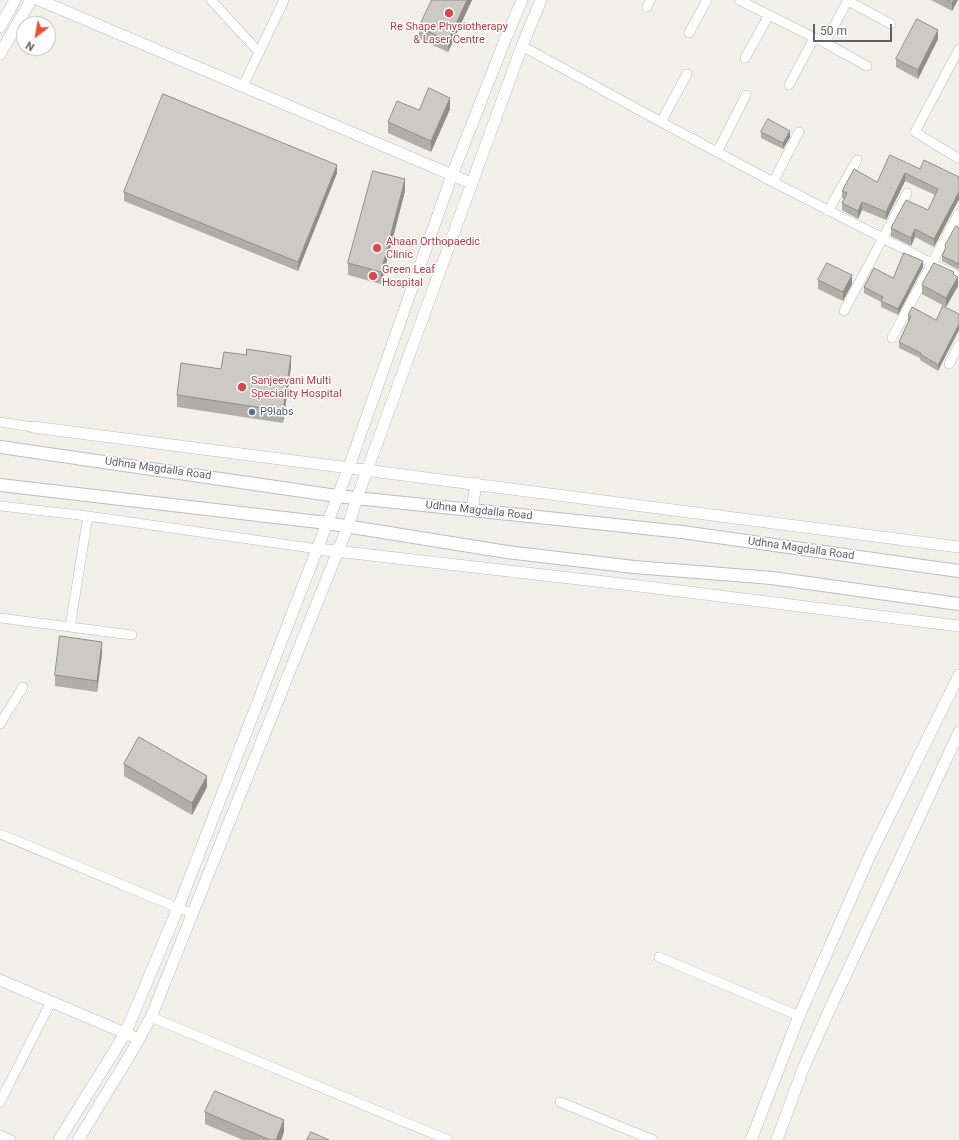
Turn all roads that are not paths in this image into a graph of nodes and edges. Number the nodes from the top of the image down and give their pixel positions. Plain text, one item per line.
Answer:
1 (15, 0) edge
2 (31, 0) edge
3 (39, 0) edge
4 (211, 0) edge
5 (522, 0) edge
6 (541, 0) edge
7 (707, 0) edge
8 (739, 0) edge
9 (848, 1) edge
10 (280, 2) edge
11 (768, 15) junction
12 (891, 24) dead end
13 (0, 27) edge
14 (689, 33) dead end
15 (814, 38) junction
16 (825, 43) junction
17 (522, 46) junction
18 (959, 49) edge
19 (259, 52) junction
20 (0, 54) edge
21 (745, 58) dead end
22 (867, 66) dead end
23 (687, 74) dead end
24 (789, 85) dead end
25 (243, 86) junction
26 (746, 95) dead end
27 (660, 122) junction
28 (799, 132) dead end
29 (717, 152) junction
30 (959, 159) edge
31 (857, 160) dead end
32 (452, 175) junction
33 (773, 182) junction
34 (471, 183) junction
35 (908, 193) dead end
36 (828, 211) junction
37 (959, 213) edge
38 (883, 238) junction
39 (932, 263) junction
40 (959, 277) edge
41 (844, 311) dead end
42 (892, 338) dead end
43 (959, 345) edge
44 (949, 364) dead end
45 (0, 422) edge
46 (33, 427) joint
47 (0, 447) edge
48 (348, 467) junction
49 (368, 470) junction
50 (476, 484) junction
51 (0, 485) edge
52 (337, 496) junction
53 (357, 498) junction
54 (0, 506) edge
55 (472, 510) junction
56 (88, 516) junction
57 (328, 523) junction
58 (348, 526) junction
59 (959, 547) edge
60 (318, 549) junction
61 (338, 551) junction
62 (959, 570) edge
63 (959, 604) edge
64 (0, 618) edge
65 (959, 626) edge
66 (70, 627) junction
67 (132, 635) dead end
68 (959, 675) edge
69 (23, 687) dead end
70 (0, 724) edge
71 (957, 739) edge
72 (0, 834) edge
73 (178, 908) junction
74 (192, 913) junction
75 (659, 957) dead end
76 (0, 980) edge
77 (51, 1002) junction
78 (799, 1016) junction
79 (151, 1017) junction
80 (125, 1034) junction
81 (138, 1039) junction
82 (0, 1102) edge
83 (560, 1102) dead end
84 (0, 1135) edge
85 (11, 1140) edge
86 (59, 1140) edge
87 (78, 1140) edge
88 (448, 1140) edge
89 (653, 1140) edge
90 (751, 1140) edge
91 (777, 1140) edge

1 - 13 street
2 - 20 street
3 - 25 street
4 - 19 street
5 - 32 street
6 - 17 street
7 - 14 street
8 - 11 street
9 - 12 street
9 - 16 street
10 - 19 street
11 - 15 street
11 - 21 street
15 - 16 street
15 - 24 street
16 - 22 street
17 - 27 street
17 - 34 street
18 - 30 street
19 - 25 street
23 - 27 street
25 - 32 street
26 - 29 street
27 - 29 street
28 - 33 street
29 - 33 street
31 - 36 street
32 - 34 street
32 - 48 street
33 - 36 street
34 - 49 street
35 - 38 street
36 - 38 street
37 - 39 street
38 - 39 street
38 - 41 street
39 - 40 street
39 - 42 street
43 - 44 street
45 - 46 street
46 - 48 street
47 - 52 main road, Udhna Magdalla Road
48 - 49 street
48 - 52 street
49 - 50 street
49 - 53 street
50 - 55 street
50 - 59 street
51 - 57 main road
52 - 53 main road, Udhna Magdalla Road
52 - 57 street
53 - 55 main road, Udhna Magdalla Road
53 - 58 street
54 - 56 street
55 - 62 main road, Udhna Magdalla Road
56 - 60 street
56 - 66 street
57 - 58 main road
57 - 60 street
58 - 61 street
58 - 63 main road
60 - 61 street
60 - 73 street
61 - 65 street
61 - 74 street
64 - 66 street
66 - 67 street
68 - 78 street
69 - 70 street
71 - 91 street
72 - 73 street
73 - 74 street
73 - 80 street
74 - 79 street
75 - 78 street
76 - 77 street
77 - 80 street
77 - 82 street
78 - 90 street
79 - 81 street
79 - 88 street
80 - 81 street
80 - 86 street
81 - 87 street
83 - 89 street
84 - 85 street

